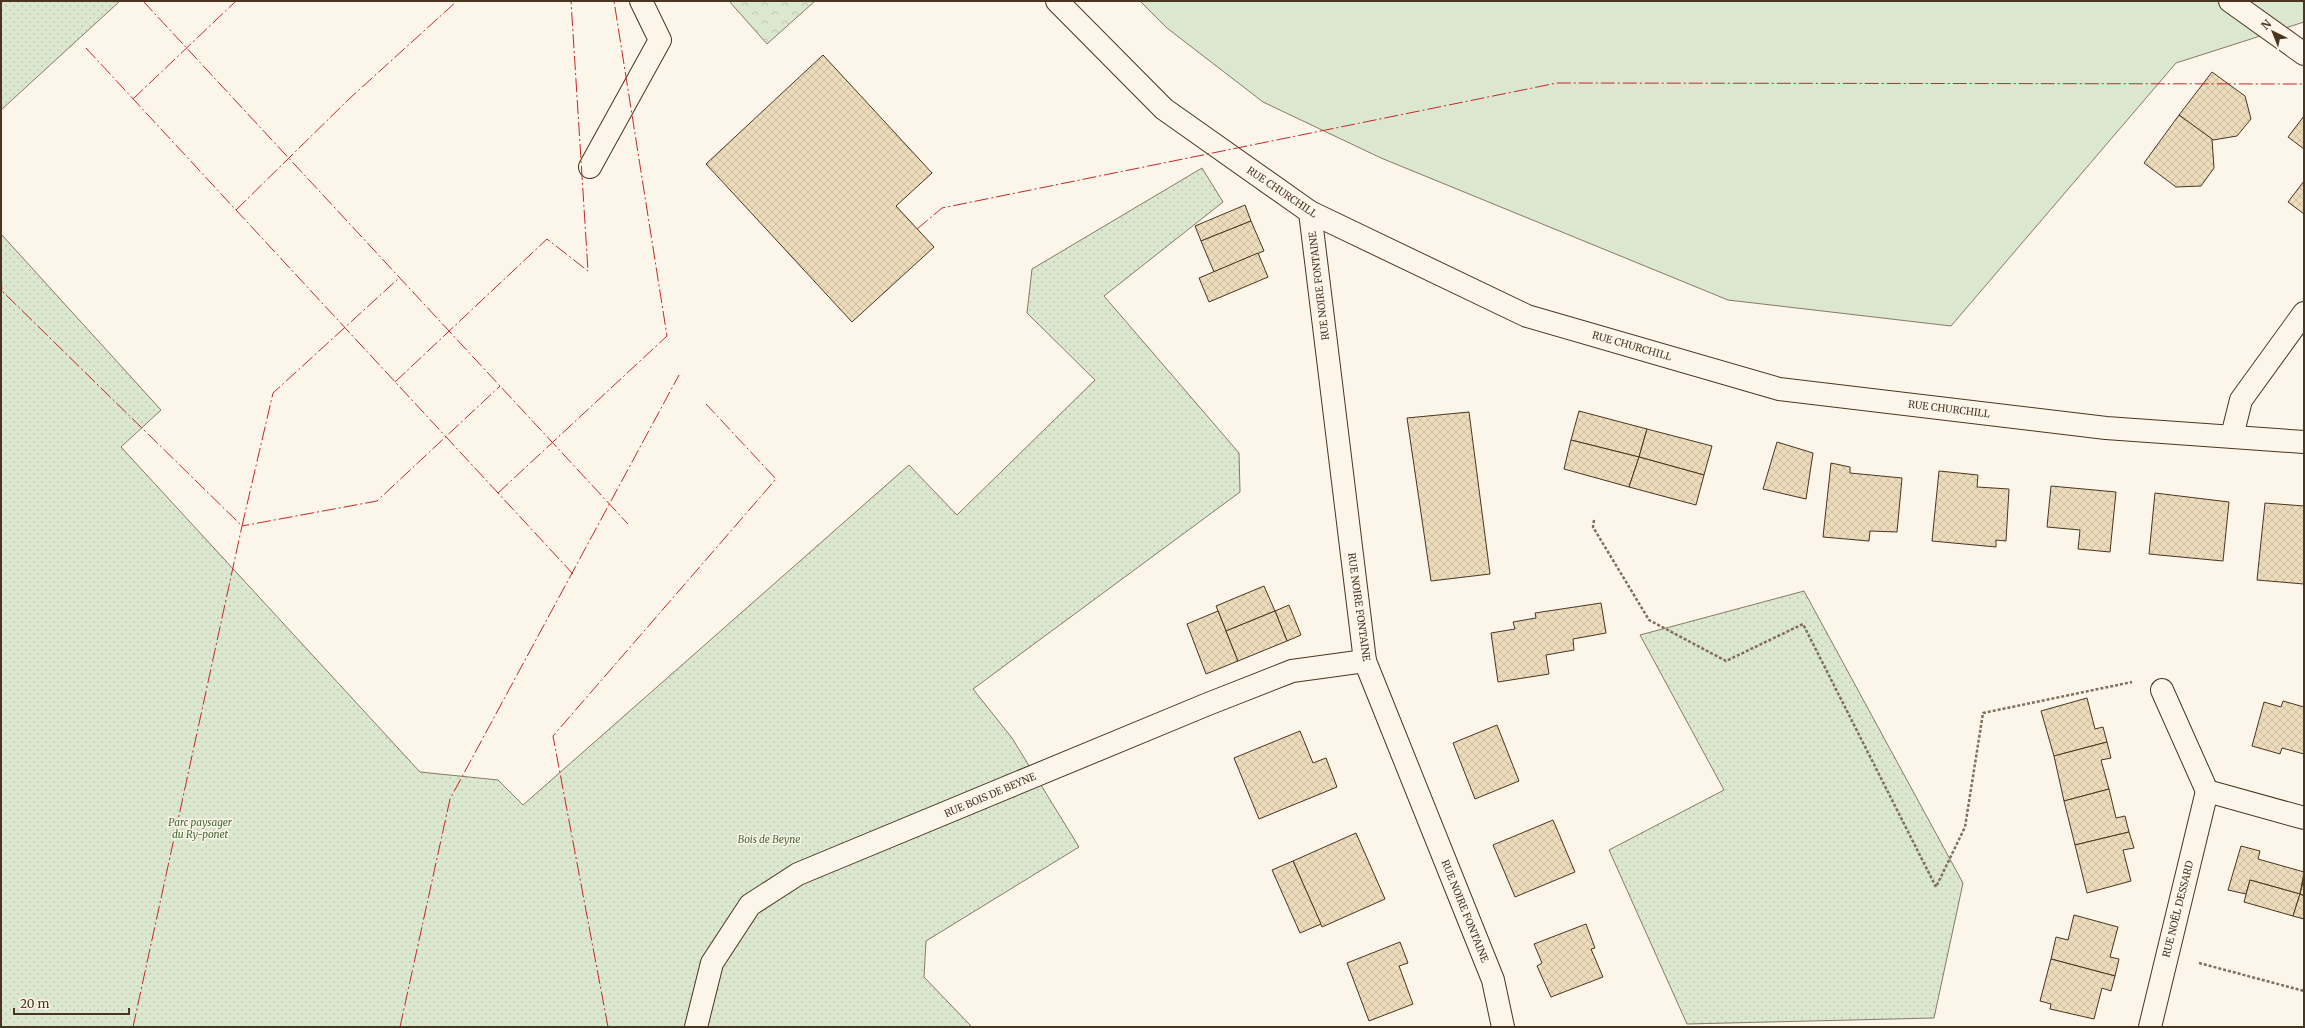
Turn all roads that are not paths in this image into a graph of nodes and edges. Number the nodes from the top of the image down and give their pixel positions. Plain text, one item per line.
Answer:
1 (641, 1) edge
2 (1057, 1) edge
3 (2230, 1) edge
4 (2304, 54) edge
5 (590, 167) dead end
6 (1310, 212) junction
7 (2304, 313) edge
8 (2232, 436) junction
9 (2304, 442) edge
10 (1365, 661) junction
11 (2162, 690) road end
12 (2206, 791) junction
13 (2304, 818) edge
14 (696, 1027) edge
15 (1503, 1027) edge
16 (2150, 1027) edge

1 - 5 street
2 - 6 street, RUE CHURCHILL
3 - 4 street
6 - 8 street, RUE CHURCHILL
6 - 10 street, RUE NOIRE FONTAINE
7 - 8 street
8 - 9 street, RUE CHURCHILL
10 - 14 street, RUE BOIS DE BEYNE
10 - 15 street, RUE NOIRE FONTAINE
11 - 12 street
12 - 13 street
12 - 16 street, RUE NOËL DESSARD

